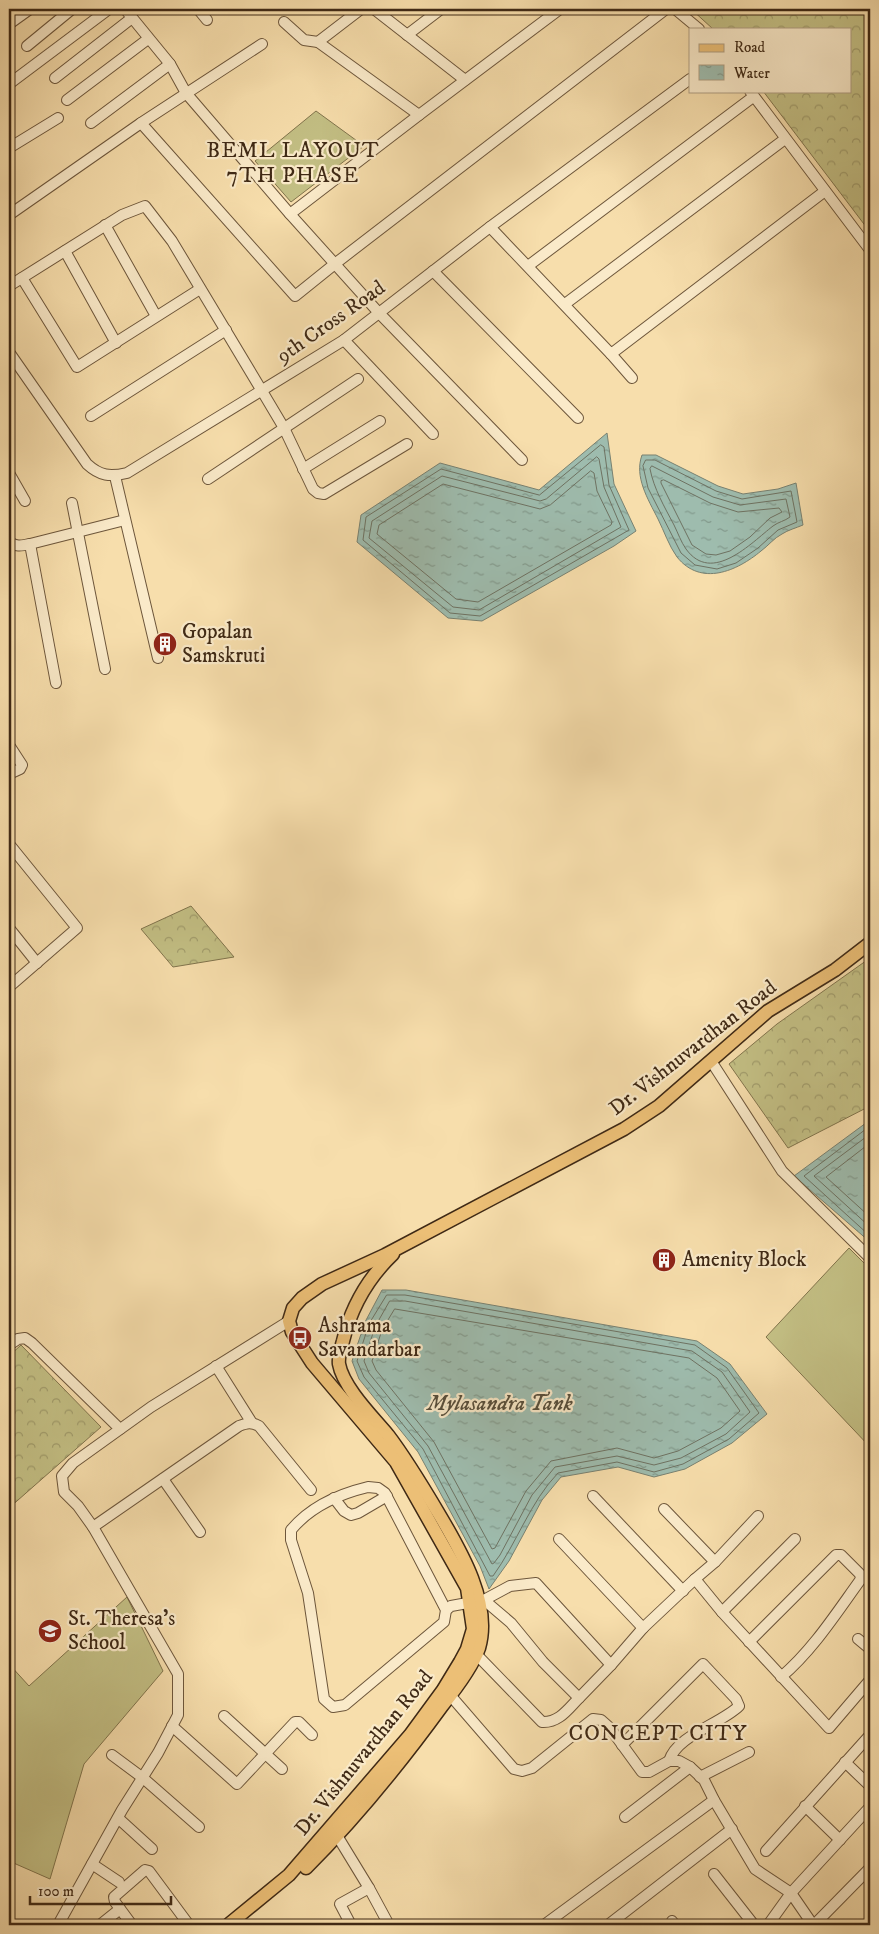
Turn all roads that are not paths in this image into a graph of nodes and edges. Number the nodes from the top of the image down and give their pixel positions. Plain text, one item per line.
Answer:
1 (30, 9) edge
2 (72, 9) edge
3 (109, 9) edge
4 (125, 9) edge
5 (198, 9) edge
6 (361, 9) edge
7 (374, 9) edge
8 (441, 9) edge
9 (560, 9) edge
10 (666, 9) edge
11 (675, 9) edge
12 (132, 18) junction
13 (207, 20) dead end
14 (284, 22) dead end
15 (9, 24) edge
16 (698, 28) edge
17 (407, 35) junction
18 (148, 39) junction
19 (318, 42) junction
20 (262, 44) dead end
21 (27, 46) dead end
22 (170, 64) junction
23 (55, 78) dead end
24 (465, 80) junction
25 (689, 80) edge
26 (9, 84) edge
27 (186, 93) junction
28 (752, 94) edge
29 (67, 100) dead end
30 (419, 116) junction
31 (58, 118) dead end
32 (90, 123) dead end
33 (141, 123) junction
34 (785, 139) junction
35 (9, 148) edge
36 (825, 191) junction
37 (290, 214) junction
38 (9, 215) edge
39 (104, 226) junction
40 (490, 227) junction
41 (870, 250) edge
42 (64, 251) junction
43 (336, 263) junction
44 (528, 266) junction
45 (433, 271) junction
46 (22, 278) junction
47 (9, 286) edge
48 (200, 289) junction
49 (565, 304) junction
50 (379, 313) junction
51 (156, 316) junction
52 (226, 330) junction
53 (344, 340) junction
54 (116, 343) junction
55 (9, 352) edge
56 (611, 354) junction
57 (632, 378) dead end
58 (358, 379) dead end
59 (262, 391) junction
60 (90, 416) dead end
61 (578, 418) dead end
62 (380, 421) dead end
63 (284, 428) junction
64 (434, 434) dead end
65 (407, 444) dead end
66 (522, 460) dead end
67 (303, 469) junction
68 (9, 474) edge
69 (115, 476) junction
70 (208, 479) dead end
71 (25, 501) dead end
72 (72, 503) dead end
73 (125, 520) junction
74 (78, 530) junction
75 (9, 541) edge
76 (30, 544) junction
77 (158, 658) dead end
78 (105, 669) dead end
79 (56, 684) dead end
80 (9, 745) edge
81 (9, 774) edge
82 (9, 844) edge
83 (9, 928) edge
84 (870, 943) edge
85 (37, 963) junction
86 (9, 988) edge
87 (711, 1061) junction
88 (402, 1246) junction
89 (870, 1258) edge
90 (289, 1321) junction
91 (9, 1345) edge
92 (216, 1366) junction
93 (252, 1422) junction
94 (120, 1429) junction
95 (163, 1479) junction
96 (311, 1490) dead end
97 (387, 1496) junction
98 (593, 1496) dead end
99 (334, 1498) junction
100 (664, 1509) dead end
101 (758, 1516) dead end
102 (93, 1527) junction
103 (200, 1532) dead end
104 (559, 1539) dead end
105 (795, 1539) dead end
106 (715, 1562) junction
107 (695, 1579) junction
108 (683, 1591) junction
109 (478, 1601) junction
110 (446, 1610) junction
111 (722, 1612) junction
112 (643, 1628) junction
113 (858, 1639) dead end
114 (749, 1642) junction
115 (870, 1649) edge
116 (476, 1654) junction
117 (611, 1666) junction
118 (781, 1677) junction
119 (869, 1685) edge
120 (450, 1695) junction
121 (579, 1698) junction
122 (224, 1716) dead end
123 (172, 1726) junction
124 (312, 1735) dead end
125 (870, 1735) edge
126 (622, 1745) junction
127 (749, 1752) dead end
128 (266, 1753) junction
129 (112, 1756) dead end
130 (669, 1761) junction
131 (844, 1762) junction
132 (690, 1767) junction
133 (282, 1769) dead end
134 (700, 1777) junction
135 (143, 1778) junction
136 (870, 1786) edge
137 (714, 1800) junction
138 (805, 1806) junction
139 (869, 1809) edge
140 (625, 1817) dead end
141 (118, 1818) junction
142 (199, 1827) dead end
143 (732, 1829) junction
144 (335, 1831) junction
145 (840, 1840) junction
146 (152, 1849) dead end
147 (766, 1851) dead end
148 (92, 1864) junction
149 (870, 1868) edge
150 (714, 1874) dead end
151 (118, 1882) dead end
152 (367, 1889) junction
153 (791, 1893) junction
154 (120, 1909) junction
155 (58, 1925) edge
156 (100, 1925) edge
157 (132, 1925) edge
158 (188, 1925) edge
159 (228, 1925) edge
160 (237, 1925) edge
161 (351, 1925) edge
162 (384, 1925) edge
163 (389, 1925) edge
164 (544, 1925) edge
165 (608, 1925) edge
166 (754, 1925) edge
167 (768, 1925) edge
168 (813, 1925) edge

1 - 15 street
2 - 21 street
3 - 26 street
4 - 12 street
5 - 13 street
6 - 19 street
7 - 17 street
8 - 17 street
9 - 24 street
10 - 43 street
11 - 16 street
12 - 18 street
12 - 23 street
14 - 19 street
17 - 24 street
18 - 22 street
18 - 29 street
19 - 30 street
20 - 27 street
22 - 27 street
22 - 32 street
24 - 30 street
25 - 40 street, 9th Cross Road
27 - 33 street
27 - 37 street
28 - 34 street
28 - 44 street
30 - 37 street
31 - 35 street
33 - 38 street
33 - 43 street
34 - 36 street
34 - 49 street
36 - 41 street
36 - 56 street
37 - 43 street
39 - 42 street
39 - 48 street
39 - 51 street
40 - 44 street
40 - 45 street, 9th Cross Road
42 - 46 street
42 - 54 street
43 - 50 street
44 - 49 street
45 - 50 street, 9th Cross Road
45 - 61 street
46 - 47 street
46 - 54 street
48 - 51 street
48 - 52 street
49 - 56 street
50 - 53 street, 9th Cross Road
50 - 66 street
51 - 54 street
52 - 59 street
52 - 60 street
53 - 59 street, 9th Cross Road
53 - 64 street
55 - 69 street
56 - 57 street
58 - 63 street
59 - 63 street
59 - 69 street, 9th Cross Road
62 - 67 street
63 - 67 street
63 - 70 street
65 - 67 street
68 - 71 street
69 - 73 street
72 - 74 street
73 - 74 street
73 - 77 street
74 - 76 street
74 - 78 street
75 - 76 street
76 - 79 street
80 - 81 street
82 - 85 street
83 - 85 street
84 - 87 main road, Dr. Vishnuvardhan Road
85 - 86 street
87 - 88 main road, Dr. Vishnuvardhan Road
87 - 89 street
88 - 90 main road, Dr. Vishnuvardhan Road
88 - 109 main road, Dr. Vishnuvardhan Road
90 - 92 street
90 - 109 main road, Dr. Vishnuvardhan Road
91 - 94 street
92 - 93 street
92 - 94 street
93 - 95 street
93 - 96 street
94 - 102 street
95 - 102 street
95 - 103 street
97 - 99 street
97 - 99 street
97 - 110 street
98 - 108 street
99 - 110 street
100 - 106 street
101 - 106 street
102 - 123 street
104 - 112 street
105 - 111 street
106 - 107 street
107 - 108 street
107 - 111 street
108 - 112 street
109 - 110 street
109 - 116 main road, Dr. Vishnuvardhan Road
109 - 117 street
109 - 121 street
109 - 144 main road, Dr. Vishnuvardhan Road
111 - 114 street
112 - 117 street
113 - 115 street
114 - 118 street
114 - 118 street
116 - 120 main road, Dr. Vishnuvardhan Road
116 - 121 street
117 - 121 street
118 - 119 street
120 - 126 street
120 - 144 main road, Dr. Vishnuvardhan Road
122 - 128 street
123 - 128 street
123 - 135 street
124 - 128 street
125 - 131 street
126 - 130 street
126 - 130 street
127 - 134 street
128 - 133 street
129 - 135 street
130 - 132 street
131 - 136 street
131 - 138 street
132 - 134 street
132 - 140 street
134 - 137 street
135 - 141 street
135 - 142 street
137 - 143 street
137 - 164 street
138 - 145 street
138 - 147 street
139 - 145 street
141 - 146 street
141 - 148 street
143 - 153 street
143 - 165 street
144 - 152 street
144 - 159 main road, Dr. Vishnuvardhan Road
144 - 160 main road, Dr. Vishnuvardhan Road
145 - 153 street
148 - 151 street
148 - 155 street
149 - 168 street
150 - 166 street
152 - 161 street
152 - 162 street
152 - 163 street
153 - 167 street
153 - 168 street
154 - 156 street
154 - 157 street
154 - 158 street

